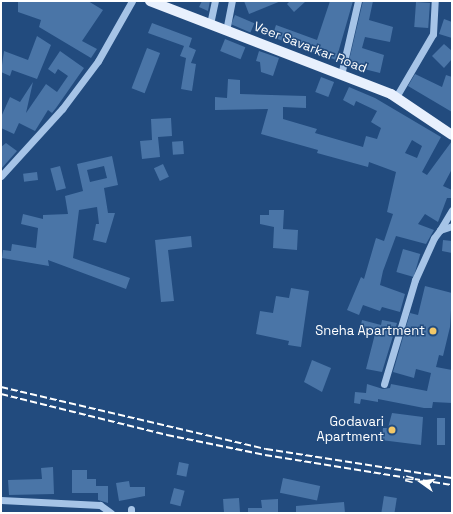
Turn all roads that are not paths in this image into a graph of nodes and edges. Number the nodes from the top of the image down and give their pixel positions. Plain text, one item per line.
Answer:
1 (132, 1) edge
2 (150, 1) edge
3 (215, 1) edge
4 (232, 1) edge
5 (358, 1) edge
6 (435, 1) edge
7 (210, 24) junction
8 (226, 30) junction
9 (341, 75) junction
10 (396, 97) junction
11 (452, 136) edge
12 (1, 176) edge
13 (452, 210) edge
14 (452, 226) edge
15 (440, 230) junction
16 (384, 384) dead end
17 (1, 500) edge
18 (111, 513) edge

1 - 12 street
2 - 7 main road, Veer Savarkar Road
3 - 7 street
4 - 8 street
5 - 9 street
6 - 10 street
7 - 8 main road, Veer Savarkar Road
8 - 9 main road, Veer Savarkar Road
9 - 10 main road, Veer Savarkar Road
10 - 11 main road, Veer Savarkar Road
13 - 15 street
14 - 15 street
15 - 16 street
17 - 18 street

